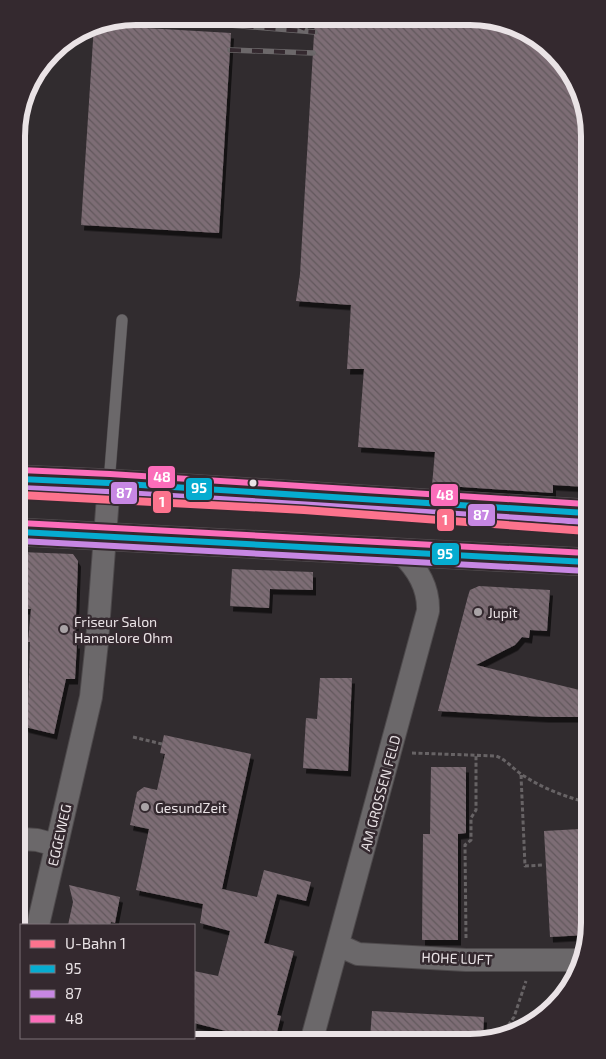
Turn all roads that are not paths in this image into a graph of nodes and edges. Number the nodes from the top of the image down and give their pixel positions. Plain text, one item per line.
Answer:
1 (122, 320) dead end
2 (25, 479) edge
3 (109, 483) junction
4 (581, 513) edge
5 (25, 532) edge
6 (105, 536) junction
7 (401, 553) junction
8 (581, 562) edge
9 (25, 839) edge
10 (56, 845) junction
11 (38, 924) edge
12 (338, 945) junction
13 (575, 960) edge
14 (313, 1034) edge

1 - 3 lane
2 - 3 street
3 - 4 street
3 - 6 street, EGGEWEG
5 - 6 street
6 - 7 street
6 - 10 street, EGGEWEG
7 - 8 street
7 - 12 street, AM GROSSEN FELD
9 - 10 street
10 - 11 street, EGGEWEG
12 - 13 street, HOHE LUFT
12 - 14 street, AM GROSSEN FELD

